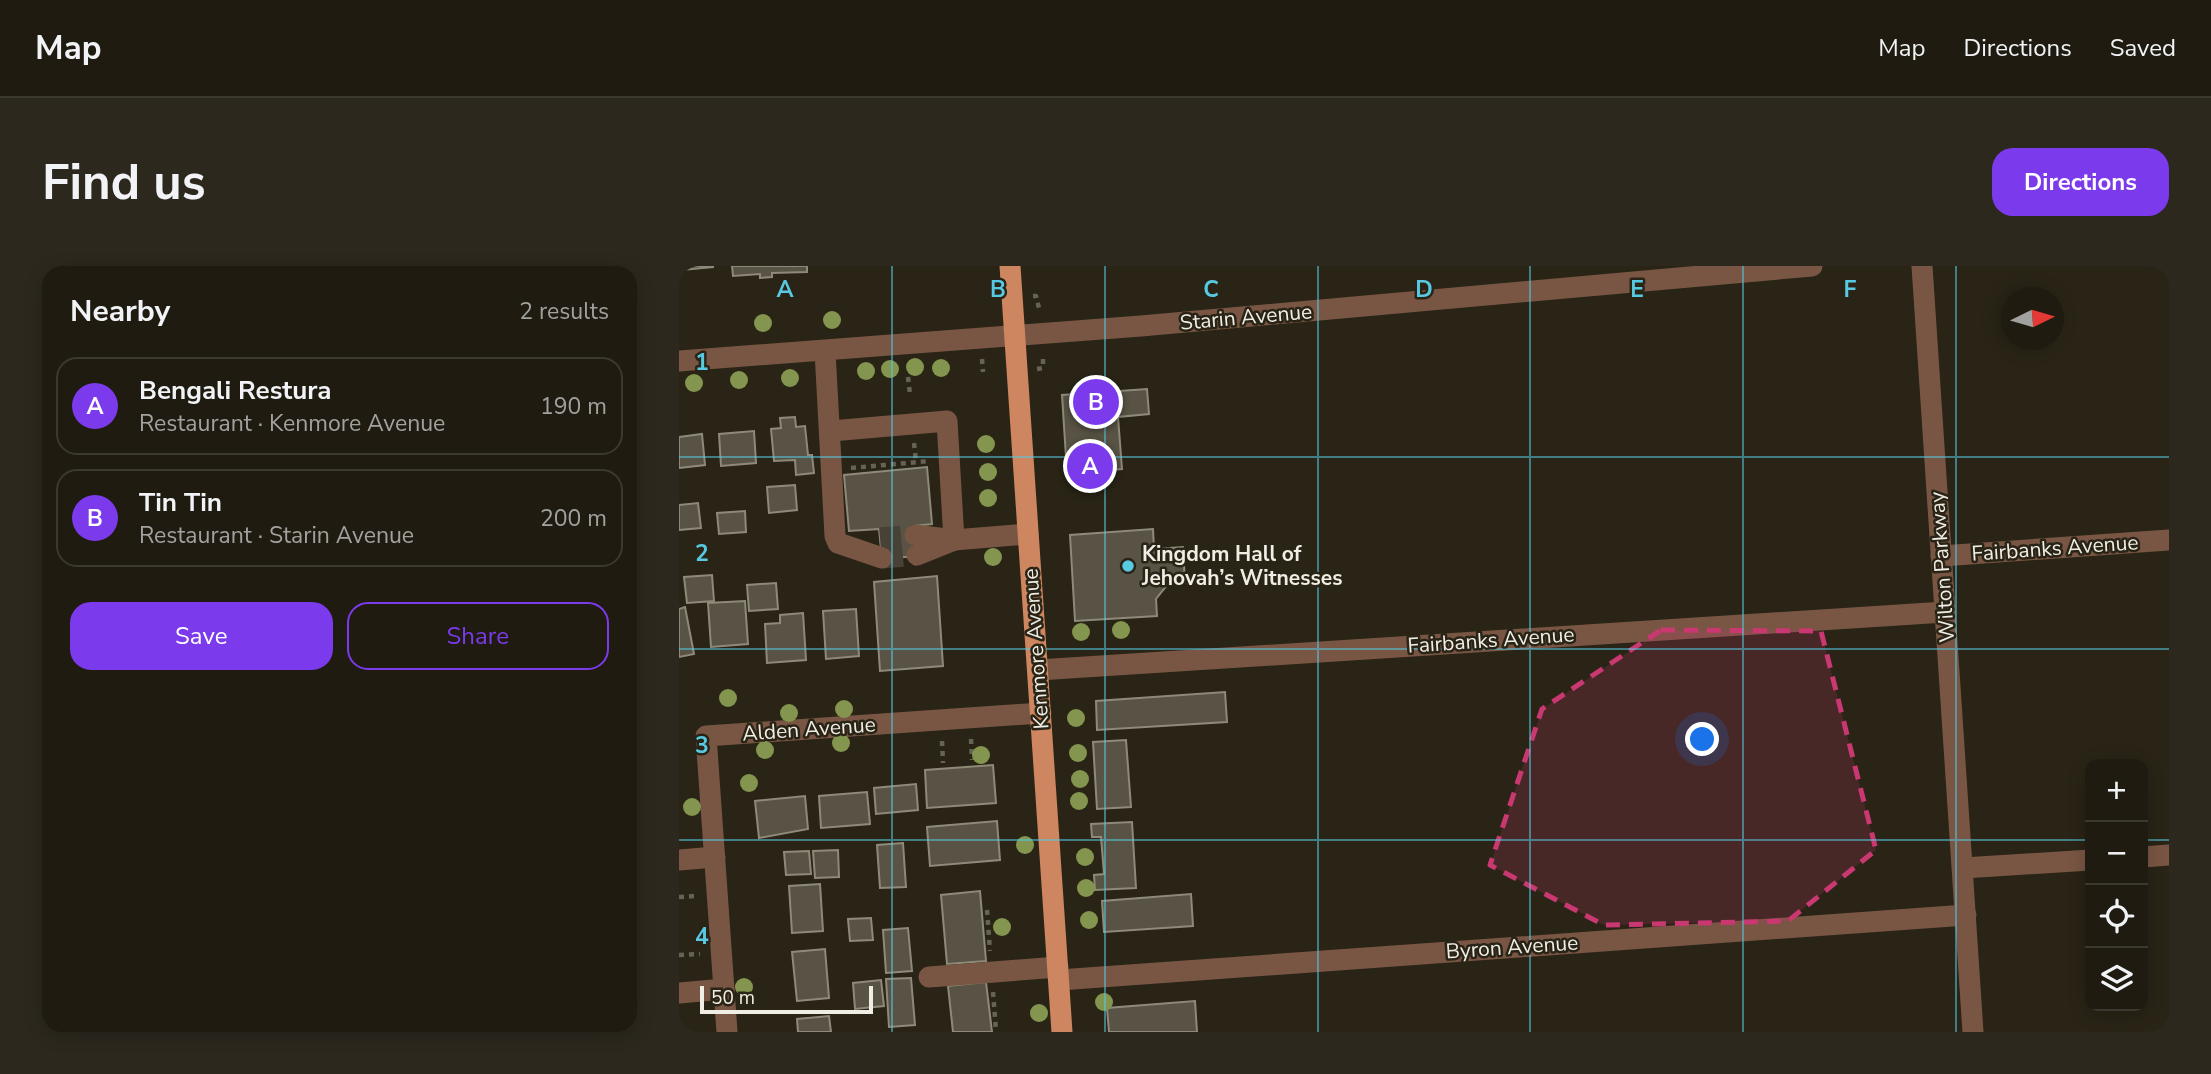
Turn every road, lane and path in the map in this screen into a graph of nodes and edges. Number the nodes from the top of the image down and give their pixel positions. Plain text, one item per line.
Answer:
1 (1010, 266) edge
2 (1812, 266) edge
3 (1921, 266) edge
4 (1036, 296) dead end
5 (1039, 308) dead end
6 (1014, 336) junction
7 (825, 351) junction
8 (1043, 354) dead end
9 (982, 358) dead end
10 (679, 362) edge
11 (1043, 369) dead end
12 (994, 372) dead end
13 (908, 377) dead end
14 (909, 394) dead end
15 (831, 431) junction
16 (913, 439) dead end
17 (932, 461) dead end
18 (916, 462) junction
19 (838, 469) dead end
20 (1028, 534) junction
21 (954, 540) junction
22 (2169, 540) edge
23 (916, 545) tunnel mouth
24 (881, 548) tunnel mouth
25 (1941, 556) junction
26 (1945, 612) junction
27 (1038, 670) junction
28 (1041, 713) junction
29 (970, 730) dead end
30 (941, 732) dead end
31 (972, 760) dead end
32 (943, 763) dead end
33 (2169, 855) edge
34 (715, 857) junction
35 (2148, 857) edge
36 (679, 860) edge
37 (2085, 860) edge
38 (1963, 868) junction
39 (692, 896) dead end
40 (679, 897) edge
41 (1966, 915) junction
42 (697, 954) dead end
43 (679, 955) edge
44 (1058, 973) junction
45 (929, 977) dead end
46 (724, 989) junction
47 (679, 993) edge
48 (727, 1032) edge
49 (1062, 1032) edge
50 (1973, 1032) edge

1 - 6 main road, Kenmore Avenue
2 - 6 street, Starin Avenue
3 - 25 street, Wilton Parkway
4 - 5 path
6 - 7 street, Starin Avenue
6 - 20 main road, Kenmore Avenue
7 - 10 street, Starin Avenue
7 - 15 street
8 - 11 path
9 - 12 path
13 - 14 path
15 - 21 street
15 - 24 street
16 - 18 path
17 - 18 path
18 - 19 path
20 - 21 street
20 - 27 main road, Kenmore Avenue
21 - 23 street
22 - 25 street, Fairbanks Avenue
25 - 26 street, Wilton Parkway
26 - 27 street, Fairbanks Avenue
26 - 38 street, Wilton Parkway
27 - 28 main road, Kenmore Avenue
28 - 34 street, Alden Avenue
28 - 44 main road, Kenmore Avenue
29 - 31 path
30 - 32 path
33 - 35 street
34 - 36 street
34 - 46 street, Alden Avenue
37 - 38 street
38 - 41 street, Wilton Parkway
39 - 40 path
41 - 44 street, Byron Avenue
41 - 50 street
42 - 43 path
44 - 45 street, Byron Avenue
44 - 49 main road, Kenmore Avenue
46 - 47 street
46 - 48 street, Alden Avenue

